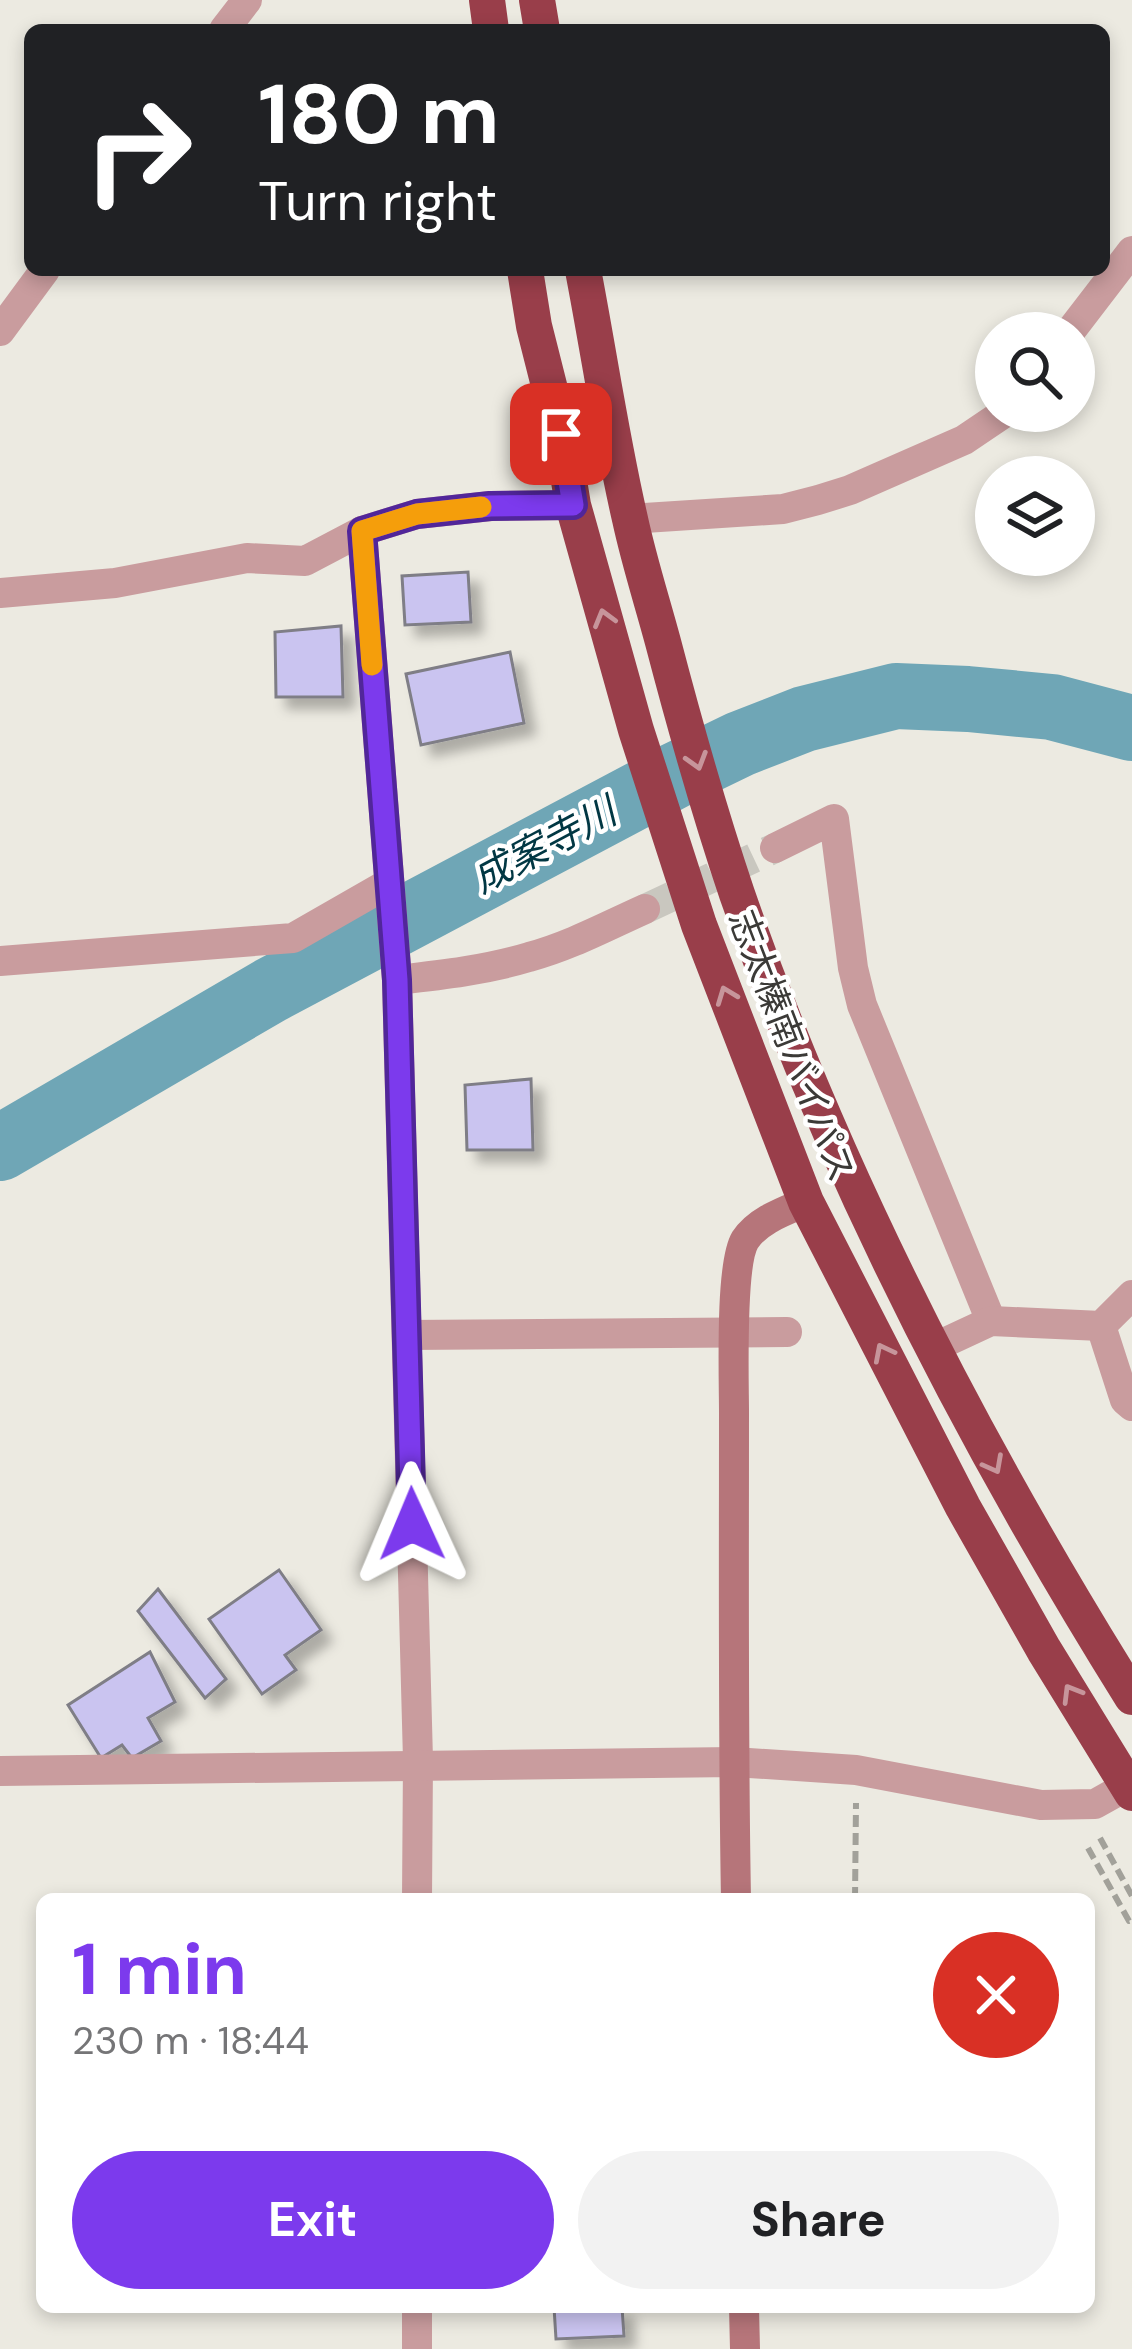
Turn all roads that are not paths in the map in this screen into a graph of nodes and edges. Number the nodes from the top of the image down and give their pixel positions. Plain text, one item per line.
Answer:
1 (247, 0) edge
2 (229, 24) edge
3 (1132, 251) edge
4 (41, 276) edge
5 (526, 276) edge
6 (584, 276) edge
7 (1085, 312) edge
8 (0, 331) edge
9 (976, 432) edge
10 (573, 505) junction
11 (629, 519) junction
12 (362, 531) junction
13 (0, 593) edge
14 (775, 848) tunnel mouth
15 (389, 883) junction
16 (645, 909) tunnel mouth
17 (0, 961) edge
18 (397, 980) junction
19 (806, 1202) junction
20 (1132, 1295) edge
21 (991, 1321) junction
22 (1101, 1326) junction
23 (735, 1333) junction
24 (787, 1333) dead end
25 (407, 1335) junction
26 (932, 1348) junction
27 (1132, 1406) edge
28 (1132, 1697) edge
29 (734, 1762) junction
30 (418, 1764) junction
31 (0, 1771) edge
32 (1130, 1790) edge
33 (417, 1893) edge
34 (736, 1893) edge
35 (417, 2313) edge
36 (744, 2313) edge
37 (417, 2349) edge
38 (745, 2349) edge

1 - 2 street
3 - 7 street
4 - 8 street
5 - 10 highway, 志太榛南バイパス
6 - 11 highway, 志太榛南バイパス
9 - 11 street
10 - 12 street
19 -> 10 highway, 志太榛南バイパス
11 -> 26 highway, 志太榛南バイパス
12 - 13 street
12 - 15 street
14 - 21 street
15 - 17 street
15 - 18 street
16 - 18 street
18 - 25 street
19 - 23 street
32 -> 19 highway, 志太榛南バイパス
20 - 22 street
21 - 22 street
21 - 26 street
22 - 27 street
23 - 24 street
23 - 25 street
23 - 29 street
25 - 30 street
26 -> 28 highway, 志太榛南バイパス
29 - 30 street
29 - 32 street
29 - 34 street
30 - 31 street
30 - 33 street
35 - 37 street
36 - 38 street

